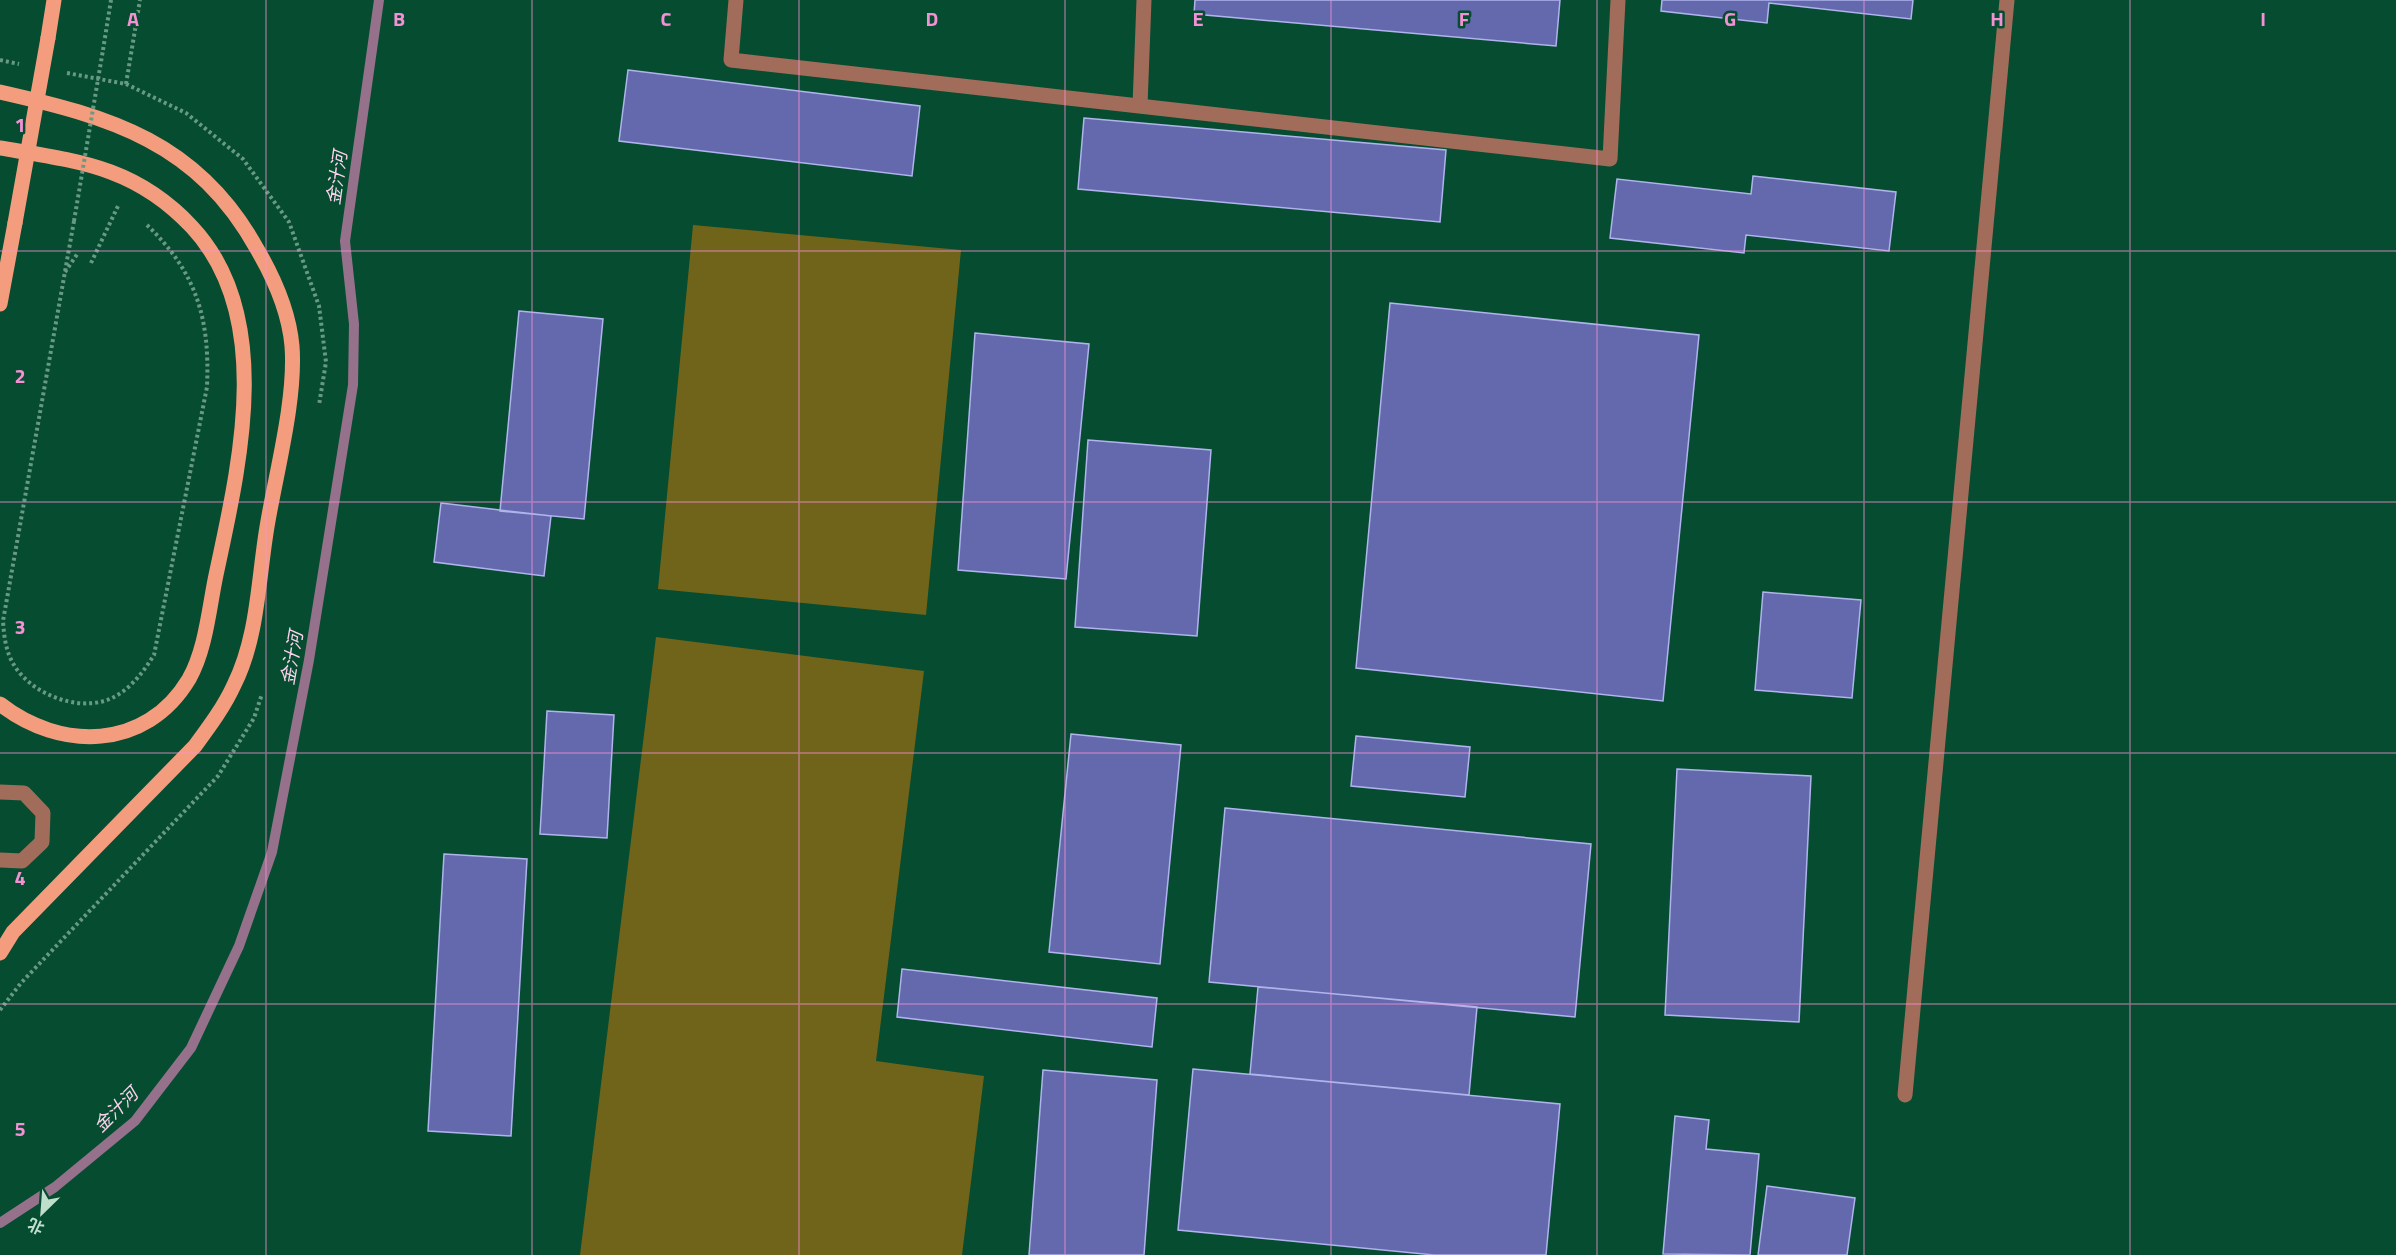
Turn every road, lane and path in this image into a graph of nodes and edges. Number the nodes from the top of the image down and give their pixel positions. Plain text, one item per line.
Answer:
1 (54, 0) edge
2 (111, 0) edge
3 (140, 0) edge
4 (736, 0) edge
5 (1144, 0) edge
6 (1618, 0) edge
7 (2007, 0) edge
8 (126, 84) dead end
9 (0, 92) edge
10 (1140, 106) junction
11 (0, 148) edge
12 (75, 190) dead end
13 (85, 193) dead end
14 (111, 203) dead end
15 (144, 222) dead end
16 (78, 253) dead end
17 (91, 263) dead end
18 (64, 273) junction
19 (0, 304) edge
20 (0, 704) edge
21 (0, 792) edge
22 (0, 860) edge
23 (0, 953) edge
24 (1905, 1095) dead end

1 - 19 main road, bridge
2 - 18 path, bridge
3 - 8 path
4 - 10 street
5 - 10 street
6 - 10 street
7 - 24 street
9 - 23 main road
11 - 20 main road
12 - 13 path
14 - 17 path
15 - 18 path
16 - 18 path
21 - 22 street

